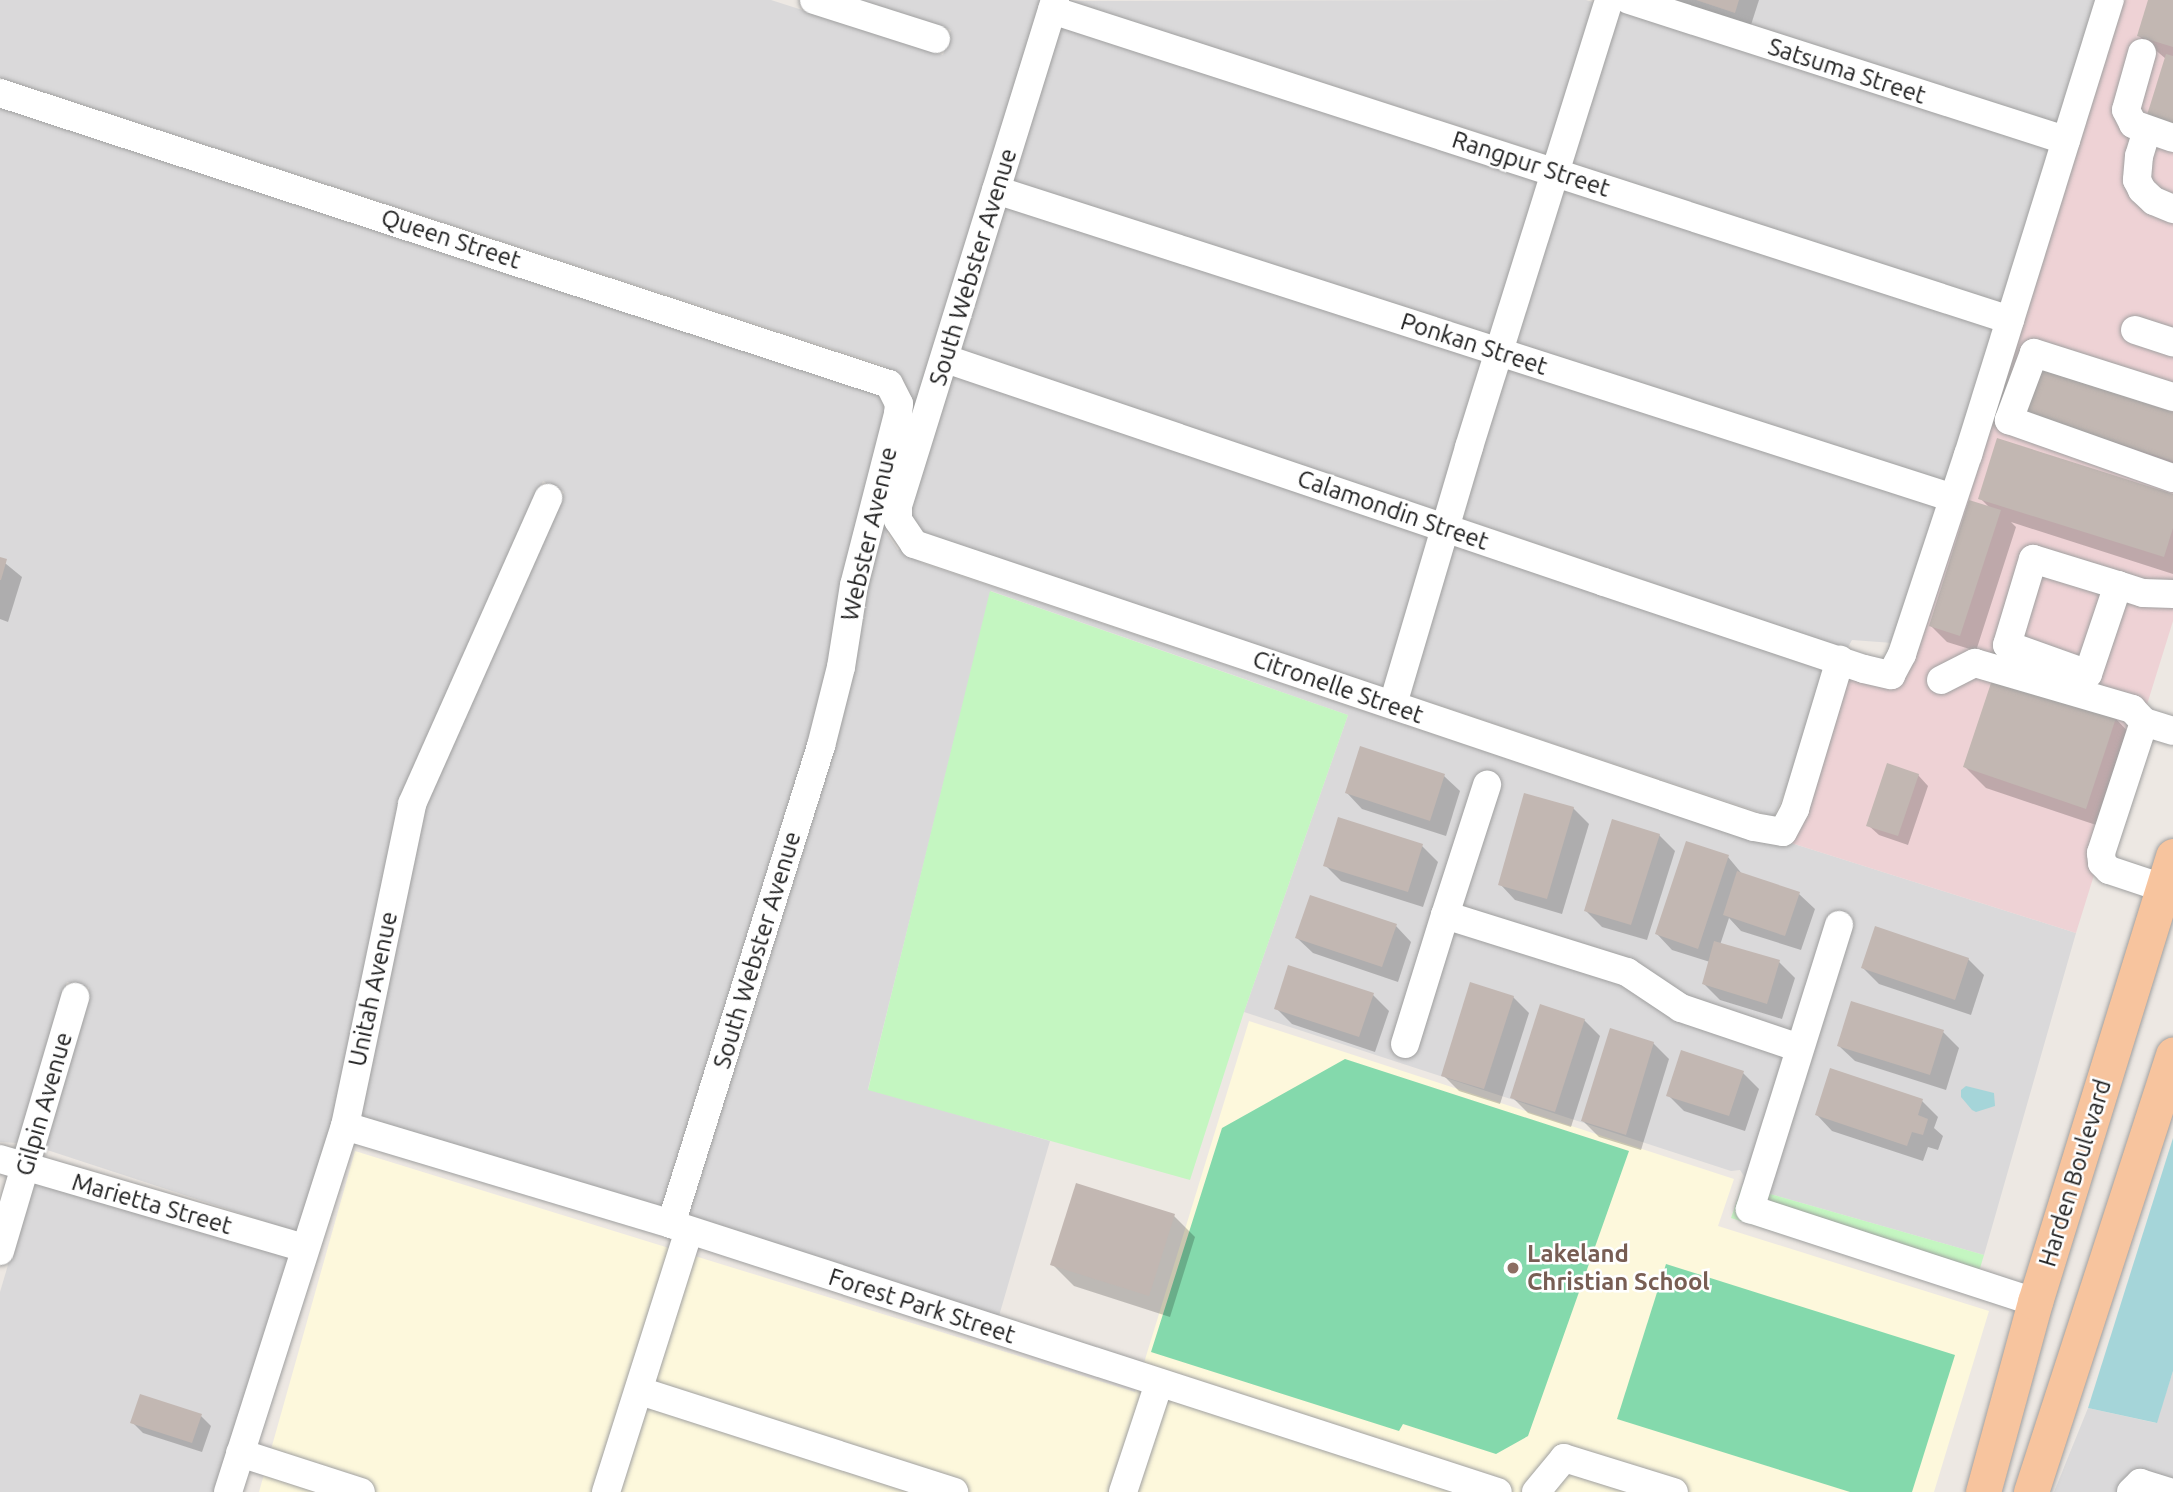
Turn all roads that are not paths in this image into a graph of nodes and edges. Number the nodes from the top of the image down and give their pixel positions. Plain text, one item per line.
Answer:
1 (814, 0) edge
2 (1609, 0) edge
3 (1629, 0) edge
4 (2110, 0) edge
5 (1054, 5) edge
6 (936, 39) dead end
7 (2142, 53) dead end
8 (0, 93) edge
9 (2160, 134) edge
10 (2066, 141) junction
11 (1556, 172) junction
12 (996, 190) junction
13 (2173, 209) edge
14 (2010, 320) junction
15 (2134, 330) dead end
16 (2173, 342) edge
17 (1499, 351) junction
18 (946, 359) junction
19 (895, 394) joint
20 (2173, 397) edge
21 (2173, 478) edge
22 (548, 498) dead end
23 (1953, 498) junction
24 (1445, 527) junction
25 (903, 533) joint
26 (2118, 585) junction
27 (2173, 594) edge
28 (1840, 660) junction
29 (839, 674) joint
30 (1941, 680) dead end
31 (1393, 704) junction
32 (2144, 722) junction
33 (2173, 731) edge
34 (1487, 785) dead end
35 (2168, 872) edge
36 (1446, 915) junction
37 (1839, 925) dead end
38 (75, 998) dead end
39 (1405, 1044) dead end
40 (1800, 1048) junction
41 (2173, 1054) edge
42 (345, 1126) junction
43 (13, 1163) edge
44 (680, 1227) junction
45 (304, 1248) junction
46 (0, 1251) edge
47 (2035, 1302) junction
48 (1159, 1383) junction
49 (640, 1391) junction
50 (240, 1454) junction
51 (333, 1488) edge
52 (1982, 1491) edge
53 (228, 1492) edge
54 (361, 1492) edge
55 (606, 1492) edge
56 (954, 1492) edge
57 (1123, 1492) edge
58 (1498, 1492) edge
59 (1536, 1492) edge
60 (1674, 1492) edge
61 (2031, 1492) edge
62 (2131, 1492) edge
63 (2170, 1492) edge

1 - 6 street
2 - 11 street
3 - 10 street, Satsuma Street
4 - 10 street
5 - 11 street, Rangpur Street
5 - 12 street, South Webster Avenue
7 - 9 street
8 - 19 street, Queen Street
9 - 13 street
10 - 14 street
11 - 14 street, Rangpur Street
11 - 17 street
12 - 17 street, Ponkan Street
12 - 18 street, South Webster Avenue
14 - 23 street
15 - 16 street
17 - 23 street, Ponkan Street
17 - 24 street
18 - 24 street, Calamondin Street
18 - 25 street, South Webster Avenue
19 - 29 street, Webster Avenue
20 - 21 street
22 - 42 street, Unitah Avenue
23 - 28 street, Calamondin Street
24 - 28 street, Calamondin Street
24 - 31 street
25 - 31 street, Citronelle Street
26 - 26 street
26 - 27 street
28 - 31 street, Citronelle Street
29 - 44 street, South Webster Avenue
30 - 32 street
32 - 33 street
32 - 35 street
34 - 36 street
35 - 47 main road, Harden Boulevard
36 - 39 street
36 - 40 street
37 - 40 street
38 - 43 street, Gilpin Avenue
40 - 47 street
41 - 61 main road
42 - 44 street, Forest Park Street
42 - 45 street, Unitah Avenue
43 - 45 street, Marietta Street
43 - 46 street, Gilpin Avenue
44 - 48 street, Forest Park Street
44 - 49 street, South Webster Avenue
45 - 50 street, Unitah Avenue
47 - 52 main road, Harden Boulevard
48 - 57 street
48 - 58 street, Forest Park Street
49 - 55 street, South Webster Avenue
49 - 56 street
50 - 51 street
50 - 53 street, Unitah Avenue
51 - 54 street
59 - 60 street
62 - 63 street

